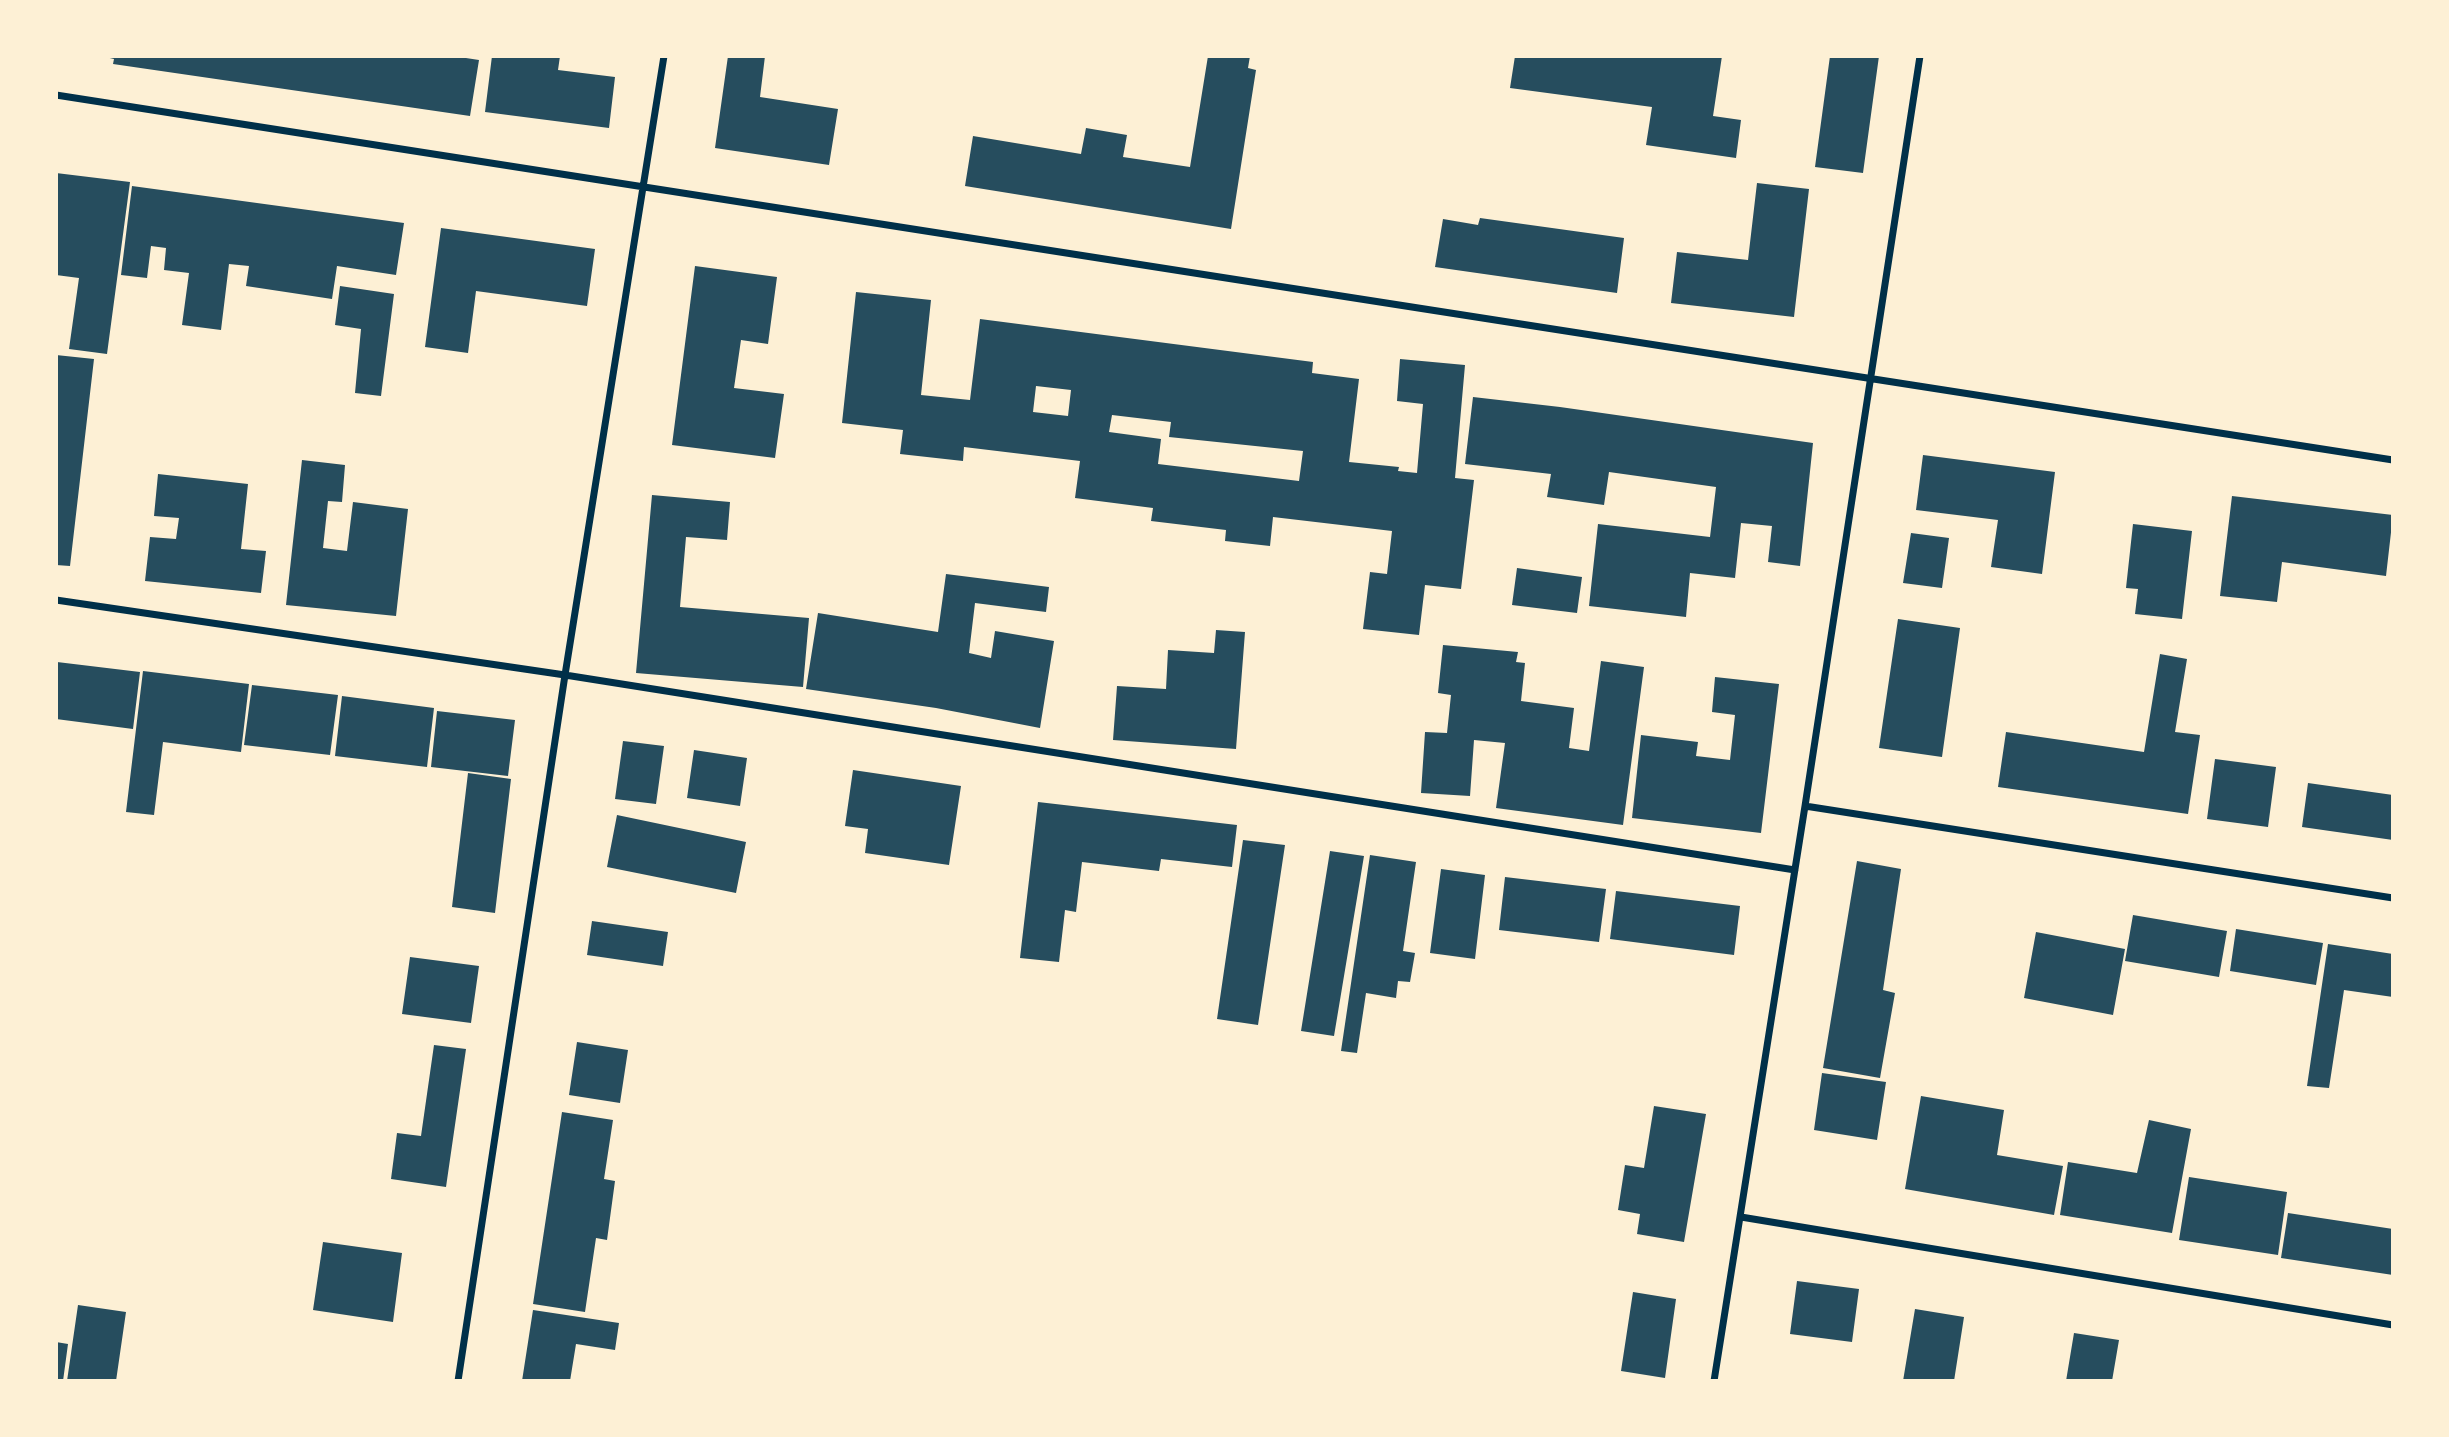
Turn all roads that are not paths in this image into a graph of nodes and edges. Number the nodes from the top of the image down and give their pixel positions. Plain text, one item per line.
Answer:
1 (664, 56) edge
2 (1920, 56) edge
3 (56, 95) edge
4 (642, 189) junction
5 (1870, 376) junction
6 (2393, 460) edge
7 (56, 600) edge
8 (565, 675) junction
9 (1805, 806) junction
10 (1795, 870) junction
11 (2393, 898) edge
12 (1741, 1217) junction
13 (2393, 1325) edge
14 (458, 1381) edge
15 (1714, 1381) edge

1 - 4 street
2 - 5 street
3 - 4 street
4 - 5 street
4 - 8 street
5 - 6 street
5 - 9 street
7 - 8 street
8 - 10 street
8 - 14 street
9 - 10 street
9 - 11 street
10 - 12 street
12 - 13 street
12 - 15 street

